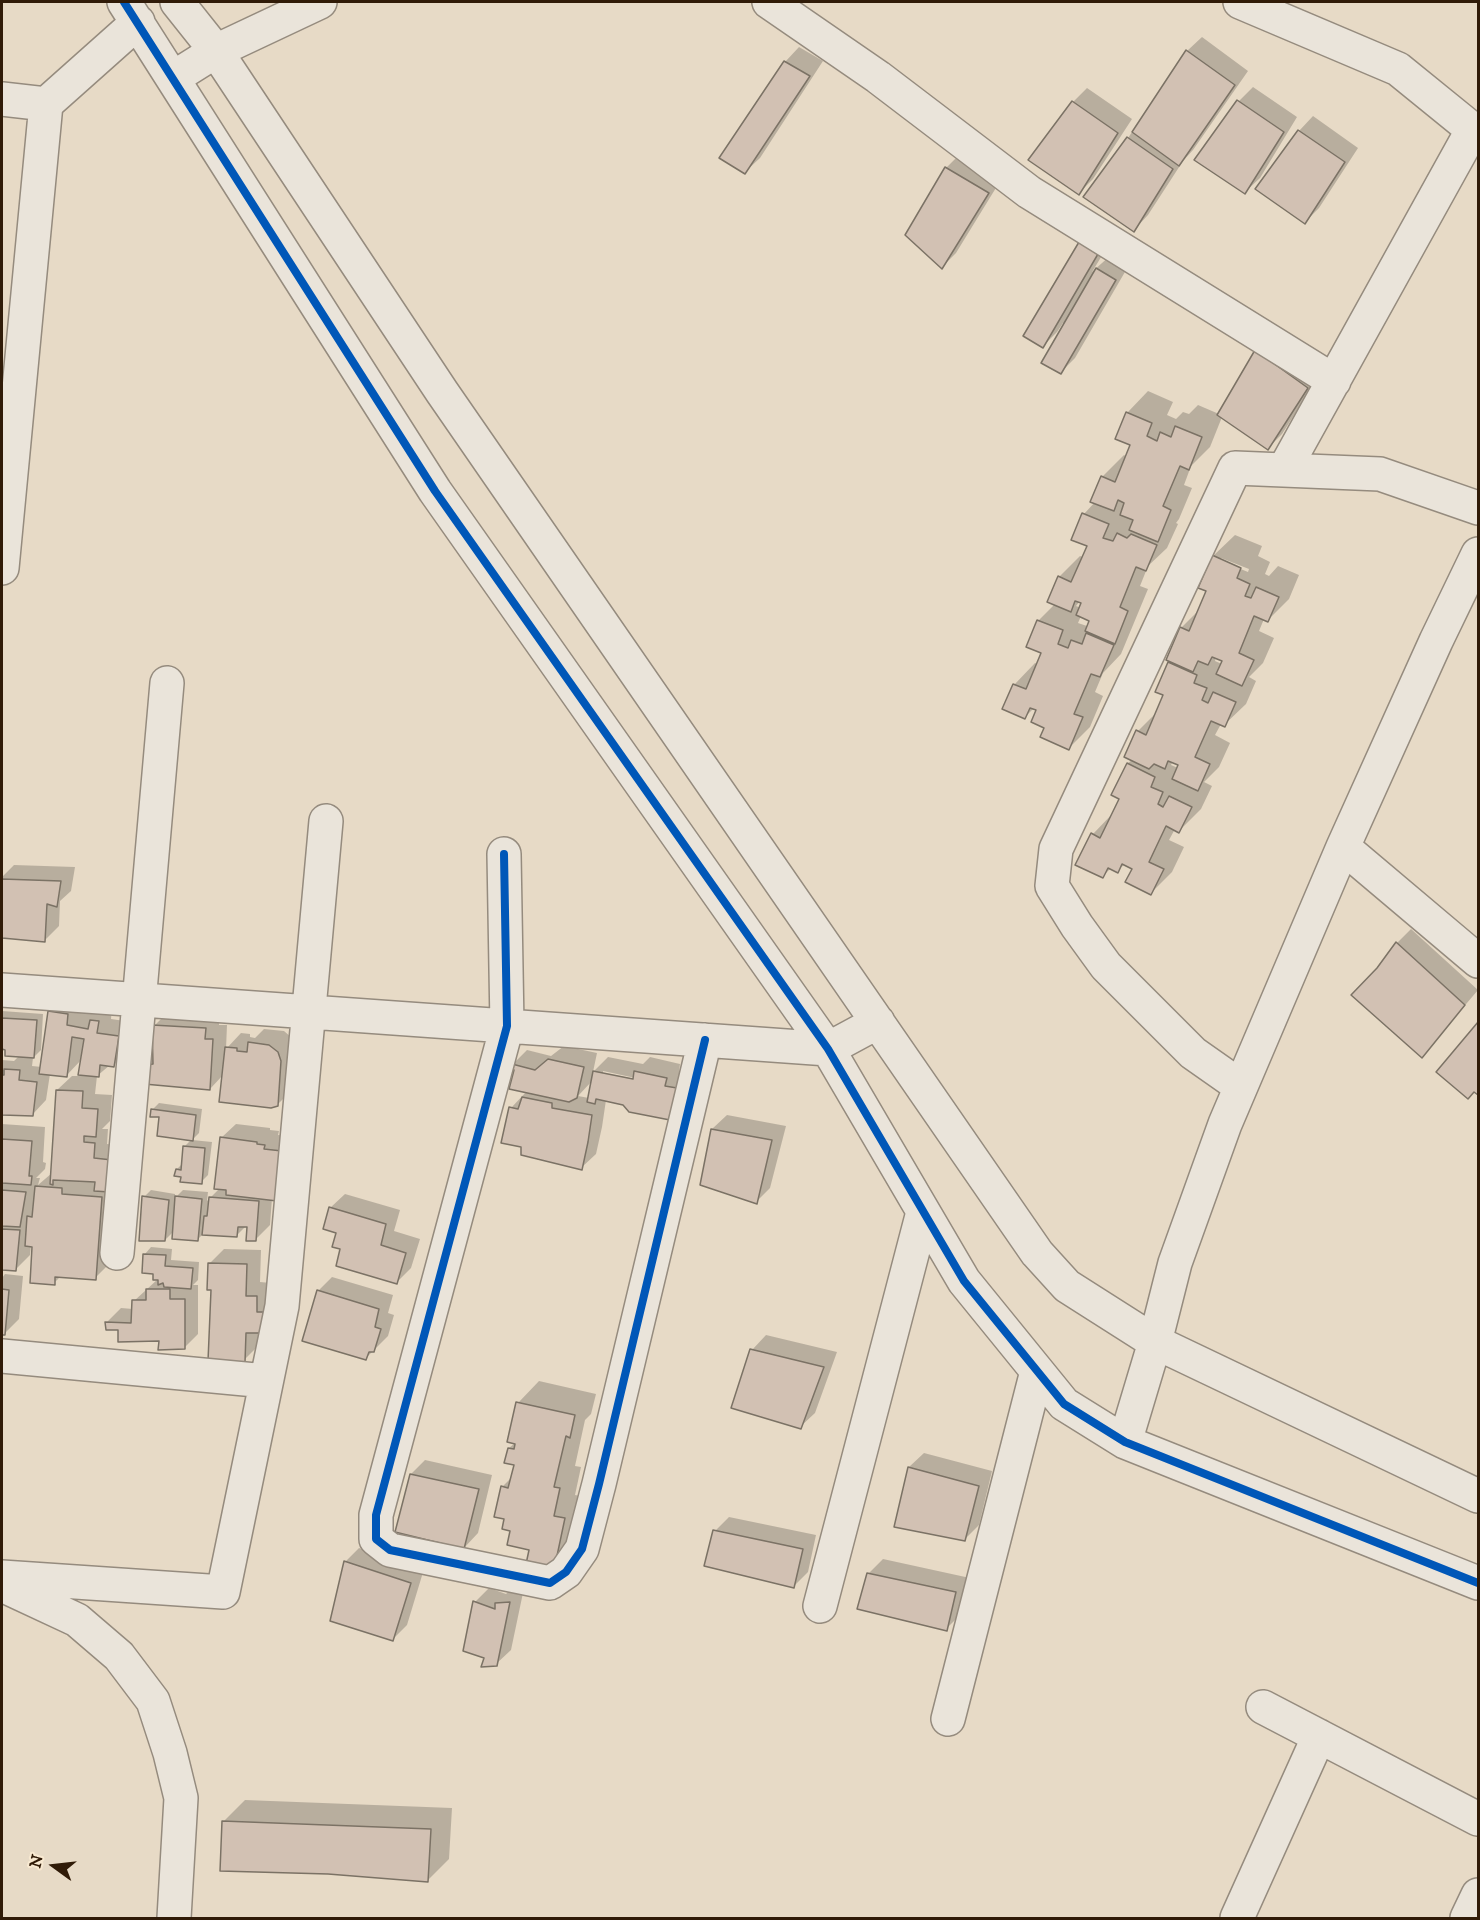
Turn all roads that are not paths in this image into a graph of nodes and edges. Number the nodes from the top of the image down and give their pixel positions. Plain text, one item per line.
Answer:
1 (177, 2) edge
2 (320, 2) edge
3 (769, 2) edge
4 (1240, 2) edge
5 (131, 12) edge
6 (216, 51) junction
7 (173, 78) junction
8 (2, 99) edge
9 (46, 104) junction
10 (1476, 131) edge
11 (14, 298) edge
12 (1334, 381) junction
13 (1284, 470) junction
14 (5, 484) edge
15 (1479, 508) edge
16 (1476, 566) edge
17 (2, 568) edge
18 (167, 683) dead end
19 (326, 821) dead end
20 (1343, 847) junction
21 (504, 854) dead end
22 (1479, 961) edge
23 (2, 990) edge
24 (141, 1000) junction
25 (309, 1012) junction
26 (878, 1022) junction
27 (507, 1026) junction
28 (705, 1040) junction
29 (828, 1049) junction
30 (1240, 1086) junction
31 (923, 1212) junction
32 (117, 1253) dead end
33 (1155, 1342) junction
34 (2, 1356) edge
35 (1037, 1371) junction
36 (266, 1380) junction
37 (1125, 1442) junction
38 (1479, 1496) edge
39 (2, 1577) edge
40 (1479, 1583) edge
41 (2, 1585) edge
42 (820, 1606) dead end
43 (1263, 1707) dead end
44 (948, 1719) dead end
45 (1319, 1736) junction
46 (1479, 1819) edge
47 (1479, 1895) edge
48 (174, 1918) edge
49 (1237, 1918) edge
50 (1467, 1918) edge

1 - 6 street
2 - 6 street
3 - 12 street
4 - 10 street
5 - 7 street
5 - 9 street
6 - 7 street
6 - 26 street
7 - 29 street
8 - 9 street
9 - 11 street
10 - 12 street
11 - 14 street
12 - 13 street
13 - 15 street
13 - 30 street
14 - 17 street
16 - 20 street
18 - 24 street
19 - 25 street
20 - 22 street
20 - 30 street
21 - 27 street
23 - 24 street
24 - 25 street
24 - 32 street
25 - 27 street
25 - 36 street
26 - 29 street
26 - 33 street
27 - 28 street
27 - 28 street
28 - 29 street
29 - 31 street
30 - 33 street
31 - 35 street
31 - 42 street
33 - 37 street
33 - 38 street
34 - 36 street
35 - 37 street
35 - 44 street
36 - 39 street
37 - 40 street
41 - 48 street
43 - 45 street
45 - 46 street
45 - 49 street
47 - 50 street

